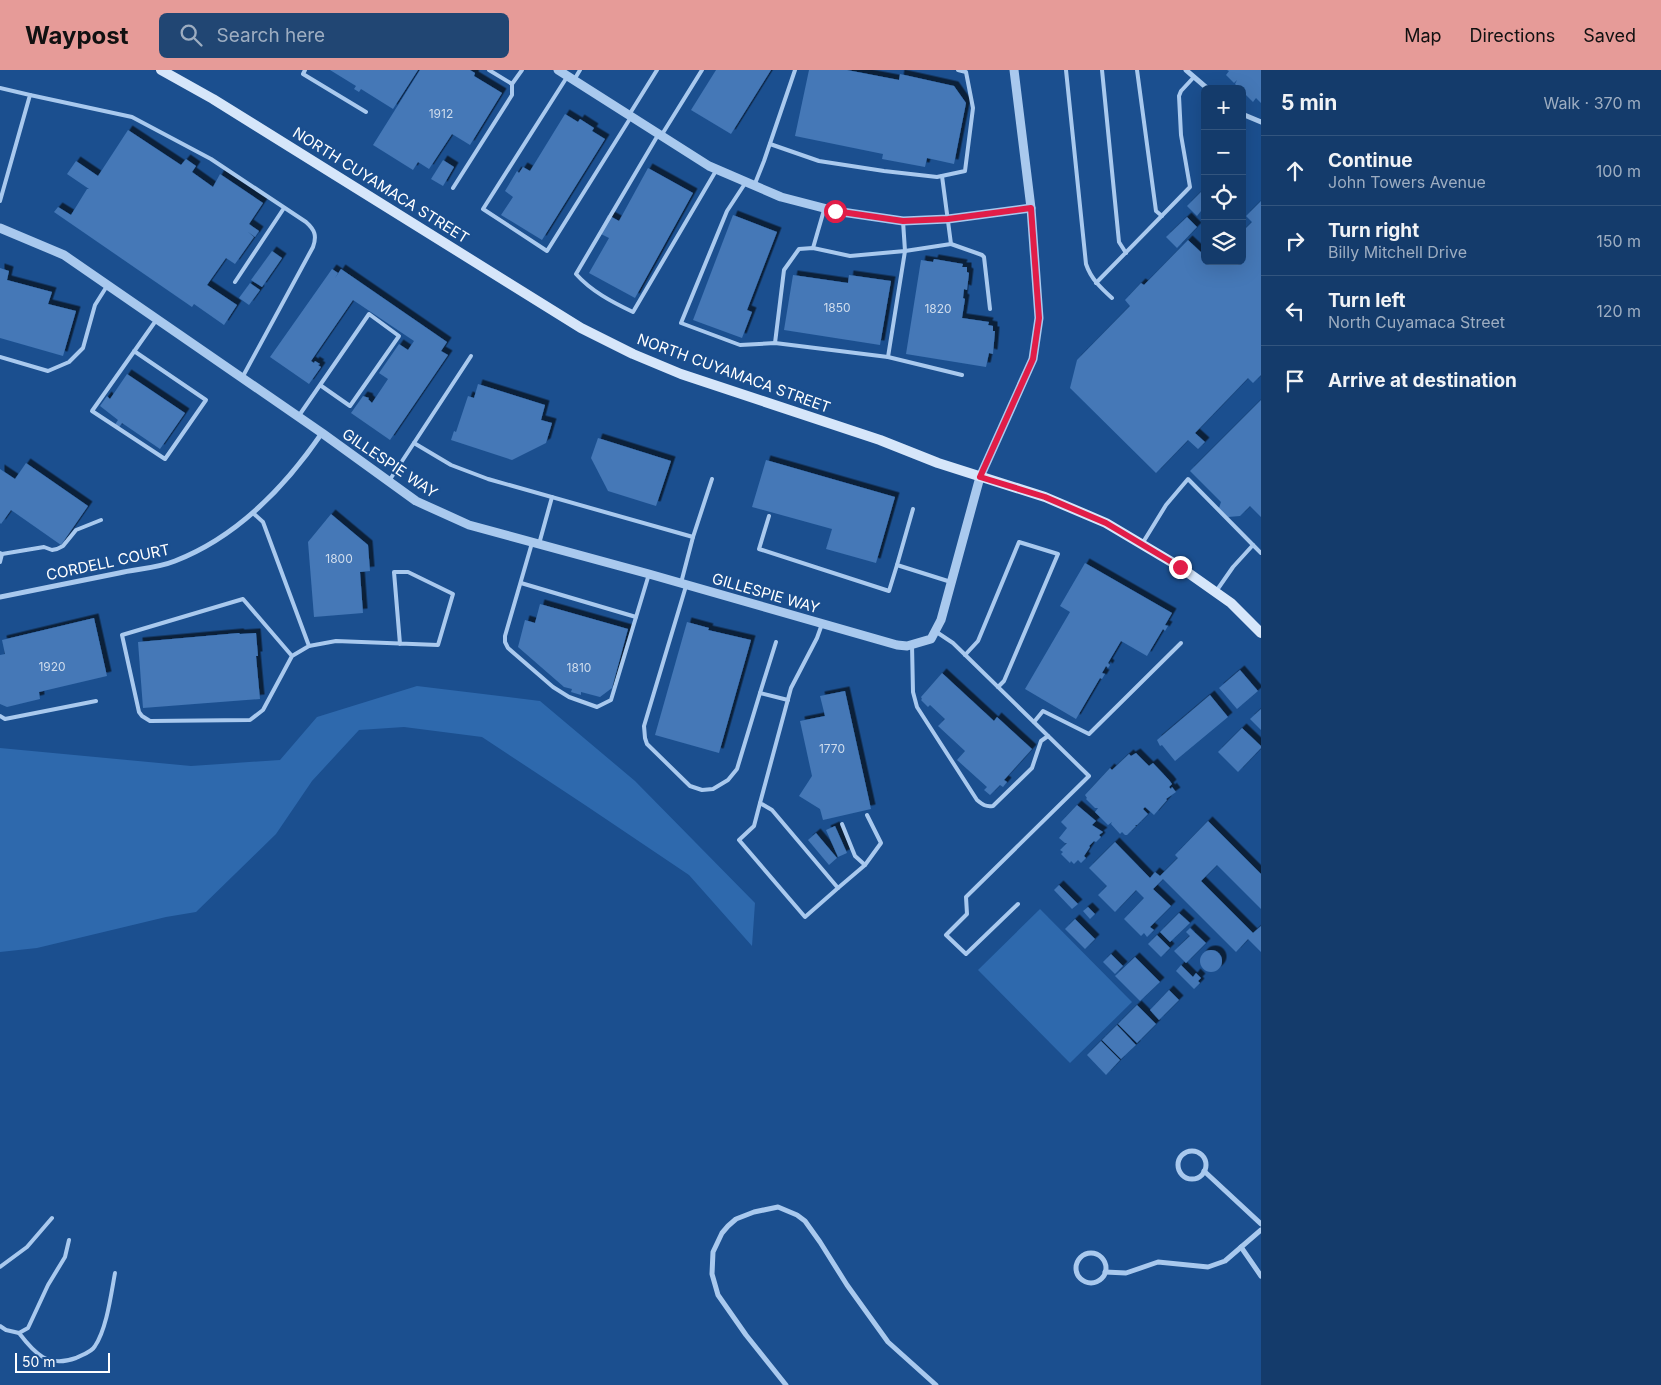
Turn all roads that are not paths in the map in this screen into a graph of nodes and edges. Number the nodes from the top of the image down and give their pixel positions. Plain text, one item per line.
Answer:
1 (161, 70) edge
2 (306, 70) edge
3 (489, 70) edge
4 (522, 70) edge
5 (558, 70) edge
6 (580, 70) edge
7 (657, 70) edge
8 (702, 70) edge
9 (795, 70) edge
10 (958, 70) edge
11 (1014, 70) edge
12 (1066, 70) edge
13 (1102, 70) edge
14 (1137, 70) edge
15 (1186, 70) edge
16 (1194, 77) junction
17 (570, 78) junction
18 (512, 84) junction
19 (1203, 85) edge
20 (0, 88) edge
21 (30, 95) junction
22 (366, 112) dead end
23 (630, 116) junction
24 (1246, 116) edge
25 (1261, 122) edge
26 (660, 135) junction
27 (770, 144) junction
28 (717, 169) junction
29 (942, 176) junction
30 (0, 180) edge
31 (6, 182) junction
32 (750, 184) junction
33 (453, 188) dead end
34 (0, 201) edge
35 (284, 208) junction
36 (824, 208) junction
37 (1031, 208) junction
38 (1162, 216) junction
39 (948, 219) junction
40 (903, 221) junction
41 (0, 228) edge
42 (951, 244) junction
43 (813, 248) junction
44 (905, 251) junction
45 (1126, 253) junction
46 (235, 282) dead end
47 (1096, 283) junction
48 (108, 285) junction
49 (1112, 298) dead end
50 (990, 309) dead end
51 (156, 319) junction
52 (775, 343) junction
53 (134, 351) junction
54 (471, 356) dead end
55 (0, 357) edge
56 (888, 357) junction
57 (962, 375) dead end
58 (242, 378) junction
59 (320, 385) junction
60 (298, 417) junction
61 (322, 433) junction
62 (414, 443) junction
63 (980, 477) junction
64 (712, 479) dead end
65 (389, 481) junction
66 (552, 497) junction
67 (913, 509) dead end
68 (253, 513) junction
69 (769, 516) dead end
70 (101, 520) dead end
71 (693, 537) junction
72 (536, 544) junction
73 (1142, 544) junction
74 (1253, 545) junction
75 (1261, 552) edge
76 (1, 554) edge
77 (0, 562) edge
78 (897, 566) junction
79 (649, 574) junction
80 (951, 582) junction
81 (521, 583) junction
82 (684, 584) junction
83 (1216, 592) junction
84 (0, 597) edge
85 (636, 617) junction
86 (822, 624) junction
87 (935, 631) junction
88 (1261, 633) edge
89 (776, 642) dead end
90 (1181, 643) dead end
91 (400, 644) junction
92 (912, 644) junction
93 (310, 646) junction
94 (965, 655) junction
95 (292, 656) junction
96 (998, 687) junction
97 (760, 693) junction
98 (788, 700) junction
99 (96, 701) dead end
100 (0, 716) edge
101 (1034, 722) junction
102 (1048, 736) junction
103 (760, 804) junction
104 (867, 815) dead end
105 (842, 824) dead end
106 (865, 865) junction
107 (838, 888) junction
108 (1018, 904) dead end
109 (1204, 1171) junction
110 (52, 1218) dead end
111 (1261, 1224) edge
112 (1261, 1230) edge
113 (69, 1240) dead end
114 (1242, 1247) junction
115 (0, 1267) edge
116 (115, 1272) dead end
117 (1106, 1272) junction
118 (1261, 1276) edge
119 (0, 1326) edge
120 (19, 1333) junction
121 (786, 1385) edge
122 (936, 1385) edge

1 - 63 main road, NORTH CUYAMACA STREET
2 - 22 lane
3 - 18 lane
4 - 18 lane
5 - 17 street
6 - 17 lane
7 - 23 lane
8 - 26 lane
9 - 27 lane
10 - 29 lane
11 - 37 street
12 - 47 lane
13 - 45 lane
14 - 38 lane
15 - 16 street
16 - 19 street
16 - 38 lane
17 - 23 street
17 - 23 lane
18 - 33 lane
20 - 21 lane
21 - 31 lane
21 - 35 lane
23 - 26 street
24 - 25 street
26 - 28 street
26 - 28 lane
27 - 29 lane
27 - 32 lane
28 - 32 street
29 - 39 lane
30 - 31 lane
31 - 34 lane
32 - 36 street
32 - 52 lane
35 - 46 lane
35 - 58 lane
36 - 40 street
36 - 43 lane
37 - 39 street
37 - 63 street
38 - 45 lane
39 - 40 street
39 - 42 lane
40 - 44 lane
41 - 48 street, GILLESPIE WAY
42 - 44 lane
42 - 50 lane
43 - 44 lane
43 - 52 lane
44 - 56 lane
45 - 47 lane
47 - 49 lane
48 - 51 street, GILLESPIE WAY
48 - 55 lane
51 - 53 lane
51 - 58 street, GILLESPIE WAY
52 - 56 lane
53 - 53 lane
54 - 62 lane
56 - 57 lane
58 - 60 street, GILLESPIE WAY
59 - 59 lane
59 - 60 lane
60 - 61 street, GILLESPIE WAY
61 - 65 street, GILLESPIE WAY
61 - 68 street, CORDELL COURT
62 - 65 lane
62 - 66 lane
63 - 73 main road, NORTH CUYAMACA STREET
63 - 80 street
64 - 71 lane
65 - 72 street, GILLESPIE WAY
66 - 71 lane
66 - 72 lane
67 - 78 lane
68 - 84 street, CORDELL COURT
68 - 93 lane
69 - 78 lane
70 - 76 lane
71 - 82 lane
72 - 79 street, GILLESPIE WAY
72 - 81 lane
73 - 74 lane
73 - 83 main road, NORTH CUYAMACA STREET
74 - 75 lane
74 - 83 lane
76 - 77 lane
78 - 80 lane
79 - 82 street, GILLESPIE WAY
79 - 85 lane
80 - 87 street
81 - 85 lane
81 - 85 lane
82 - 86 street, GILLESPIE WAY
82 - 97 lane
83 - 88 main road, NORTH CUYAMACA STREET
86 - 92 street, GILLESPIE WAY
86 - 98 lane
87 - 92 street
87 - 94 lane
89 - 97 lane
90 - 101 lane
91 - 91 lane
91 - 93 lane
92 - 102 lane
93 - 95 lane
94 - 96 lane
94 - 96 lane
95 - 95 lane
96 - 101 lane
97 - 98 lane
98 - 103 lane
99 - 100 lane
101 - 102 lane
102 - 108 lane
103 - 107 lane
103 - 107 lane
104 - 106 lane
105 - 106 lane
106 - 107 lane
109 - 109 street
109 - 111 street
110 - 115 lane
112 - 114 street
113 - 120 lane
114 - 117 street
114 - 118 street
116 - 120 lane
117 - 117 street
119 - 120 lane
121 - 122 street

